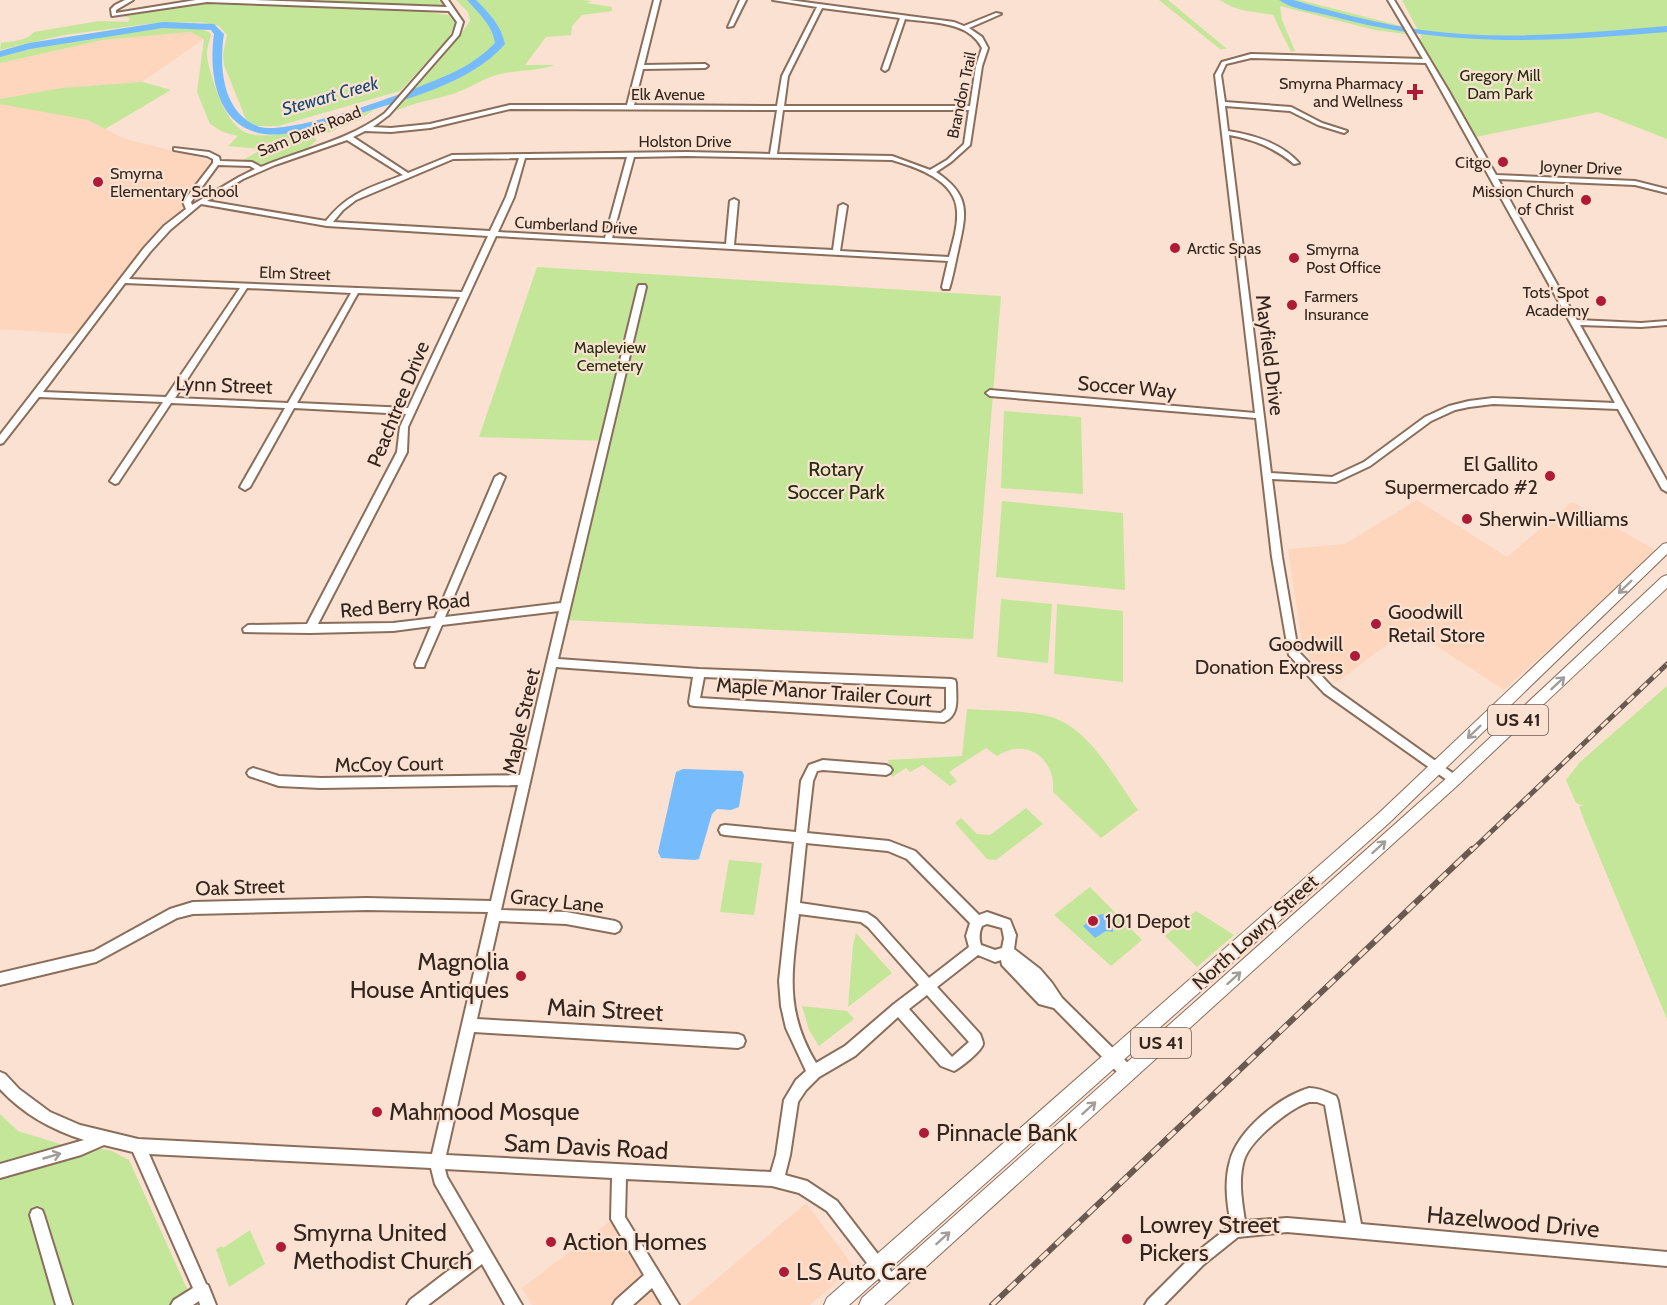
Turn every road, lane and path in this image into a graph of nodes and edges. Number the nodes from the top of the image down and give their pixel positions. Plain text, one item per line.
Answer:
1 (130, 0) edge
2 (205, 0) edge
3 (445, 0) edge
4 (657, 0) edge
5 (743, 0) edge
6 (776, 0) edge
7 (1391, 0) edge
8 (820, 6) junction
9 (453, 9) junction
10 (998, 14) dead end
11 (903, 17) junction
12 (730, 26) dead end
13 (964, 28) junction
14 (1428, 61) junction
15 (705, 66) dead end
16 (640, 67) junction
17 (885, 69) dead end
18 (1222, 104) junction
19 (630, 108) junction
20 (781, 108) junction
21 (973, 108) junction
22 (366, 129) junction
23 (1344, 131) dead end
24 (1225, 132) junction
25 (348, 138) junction
26 (176, 149) dead end
27 (631, 154) junction
28 (523, 155) junction
29 (773, 155) junction
30 (1296, 162) dead end
31 (216, 163) junction
32 (260, 169) junction
33 (931, 172) junction
34 (406, 174) junction
35 (1492, 177) junction
36 (1667, 191) edge
37 (734, 201) dead end
38 (200, 202) junction
39 (843, 206) dead end
40 (190, 209) junction
41 (327, 224) junction
42 (494, 235) junction
43 (608, 240) junction
44 (730, 247) junction
45 (836, 252) junction
46 (952, 259) junction
47 (123, 281) junction
48 (245, 286) junction
49 (642, 287) dead end
50 (946, 287) dead end
51 (356, 290) junction
52 (466, 295) junction
53 (1575, 322) junction
54 (1667, 323) edge
55 (990, 393) dead end
56 (36, 394) junction
57 (169, 401) junction
58 (290, 406) junction
59 (1620, 406) junction
60 (411, 411) junction
61 (1260, 417) junction
62 (0, 441) edge
63 (1267, 476) junction
64 (500, 477) dead end
65 (115, 481) dead end
66 (245, 487) dead end
67 (1667, 489) edge
68 (1667, 547) edge
69 (1667, 580) edge
70 (565, 606) junction
71 (438, 622) junction
72 (248, 629) dead end
73 (310, 629) junction
74 (553, 663) junction
75 (420, 664) dead end
76 (699, 673) junction
77 (1437, 767) junction
78 (886, 770) dead end
79 (253, 773) dead end
80 (526, 780) junction
81 (1454, 780) junction
82 (725, 830) dead end
83 (803, 836) junction
84 (794, 908) junction
85 (495, 911) junction
86 (977, 922) junction
87 (615, 927) dead end
88 (976, 949) junction
89 (1008, 953) junction
90 (0, 979) edge
91 (927, 986) junction
92 (899, 1008) junction
93 (469, 1024) junction
94 (738, 1041) dead end
95 (1113, 1058) junction
96 (814, 1072) junction
97 (1128, 1073) junction
98 (0, 1079) edge
99 (103, 1138) junction
100 (138, 1146) junction
101 (437, 1162) junction
102 (0, 1171) edge
103 (619, 1172) junction
104 (776, 1180) junction
105 (37, 1215) dead end
106 (1239, 1229) junction
107 (1355, 1232) junction
108 (483, 1254) junction
109 (1667, 1259) edge
110 (878, 1266) junction
111 (654, 1277) junction
112 (892, 1284) junction
113 (203, 1290) junction
114 (64, 1305) edge
115 (179, 1305) edge
116 (208, 1305) edge
117 (415, 1305) edge
118 (513, 1305) edge
119 (621, 1305) edge
120 (671, 1305) edge
121 (834, 1305) edge
122 (868, 1305) edge
123 (1153, 1305) edge

1 - 2 street
2 - 9 street
3 - 9 street
4 - 16 street
5 - 12 street
6 - 8 street, Brandon Trail
7 - 14 street
8 - 11 street, Brandon Trail
8 - 20 street
9 - 22 street, Sam Davis Road
10 - 13 street
11 - 13 street, Brandon Trail
11 - 17 street
13 - 21 street, Brandon Trail
14 - 18 street, Mayfield Drive
14 - 35 street
15 - 16 street
16 - 19 street
18 - 23 street
18 - 24 street, Mayfield Drive
19 - 20 street, Elk Avenue
19 - 22 street, Elk Avenue
20 - 21 street, Elk Avenue
20 - 29 street
21 - 33 street, Brandon Trail
22 - 25 street, Sam Davis Road
24 - 30 street
24 - 61 street, Mayfield Drive
25 - 32 street, Sam Davis Road
25 - 34 street
26 - 31 street
27 - 28 street, Holston Drive
27 - 29 street, Holston Drive
27 - 43 street
28 - 34 street, Holston Drive
28 - 42 street, Peachtree Drive
29 - 33 street, Holston Drive
31 - 32 street
31 - 40 street
32 - 38 street, Sam Davis Road
33 - 46 street, Holston Drive
34 - 41 street, Holston Drive
35 - 36 street, Joyner Drive
35 - 53 street
37 - 44 street
38 - 40 street, Sam Davis Road
38 - 41 street, Cumberland Drive
39 - 45 street
40 - 47 street, Sam Davis Road
41 - 42 street, Cumberland Drive
42 - 43 street, Cumberland Drive
42 - 52 street, Peachtree Drive
43 - 44 street, Cumberland Drive
44 - 45 street, Cumberland Drive
45 - 46 street, Cumberland Drive
46 - 50 street, Holston Drive
47 - 48 street, Elm Street
47 - 56 street, Sam Davis Road
48 - 51 street, Elm Street
48 - 57 street
49 - 70 street, Maple Street
51 - 52 street, Elm Street
51 - 58 street
52 - 60 street, Peachtree Drive
53 - 54 street
53 - 59 street
55 - 61 street, Soccer Way
56 - 57 street, Lynn Street
56 - 62 street, Sam Davis Road
57 - 58 street, Lynn Street
57 - 65 street
58 - 60 street, Lynn Street
58 - 66 street
59 - 63 street
59 - 67 street
60 - 73 street, Peachtree Drive
61 - 63 street, Mayfield Drive
63 - 77 street, Mayfield Drive
64 - 71 street
68 -> 77 main road, North Lowry Street / US 41
81 -> 69 main road, US 41
70 - 71 street, Red Berry Road
70 - 74 street, Maple Street
71 - 73 street, Red Berry Road
71 - 75 street
72 - 73 street, Red Berry Road
74 - 76 street, Maple Manor Trailer Court
74 - 80 street, Maple Street
76 - 76 street, Maple Manor Trailer Court
77 - 81 street, Mayfield Drive
77 - 95 main road, North Lowry Street / US 41
78 - 83 street
79 - 80 street, McCoy Court
80 - 85 street, Maple Street
97 -> 81 main road, US 41
82 - 83 street
83 - 84 street
83 - 86 street
84 - 91 street
84 - 96 street
85 - 87 street, Gracy Lane
85 - 90 street, Oak Street
85 - 93 street, Maple Street
86 - 88 street
86 - 89 street
88 - 89 street
88 - 91 street
89 - 95 street
91 - 92 street
91 - 92 street
92 - 96 street
93 - 94 street, Main Street
93 - 101 street, Maple Street
95 - 97 street
95 - 110 main road, North Lowry Street / US 41
96 - 104 street
112 -> 97 main road, US 41
98 - 99 street, Sam Davis Road
99 - 100 street, Sam Davis Road
102 -> 99 street
100 - 101 street, Sam Davis Road
100 - 113 street
101 - 103 street, Sam Davis Road
101 - 108 street
103 - 104 street, Sam Davis Road
103 - 111 street
104 - 110 street, Sam Davis Road
105 - 114 street
106 - 107 street, Hazelwood Drive
106 - 107 street
106 - 123 street
107 - 109 street, Hazelwood Drive
108 - 117 street
108 - 118 street
110 - 112 street, Sam Davis Road
110 - 121 main road, North Lowry Street / US 41
111 - 119 street
111 - 120 street
112 - 122 main road, US 41
113 - 115 street
113 - 116 street

